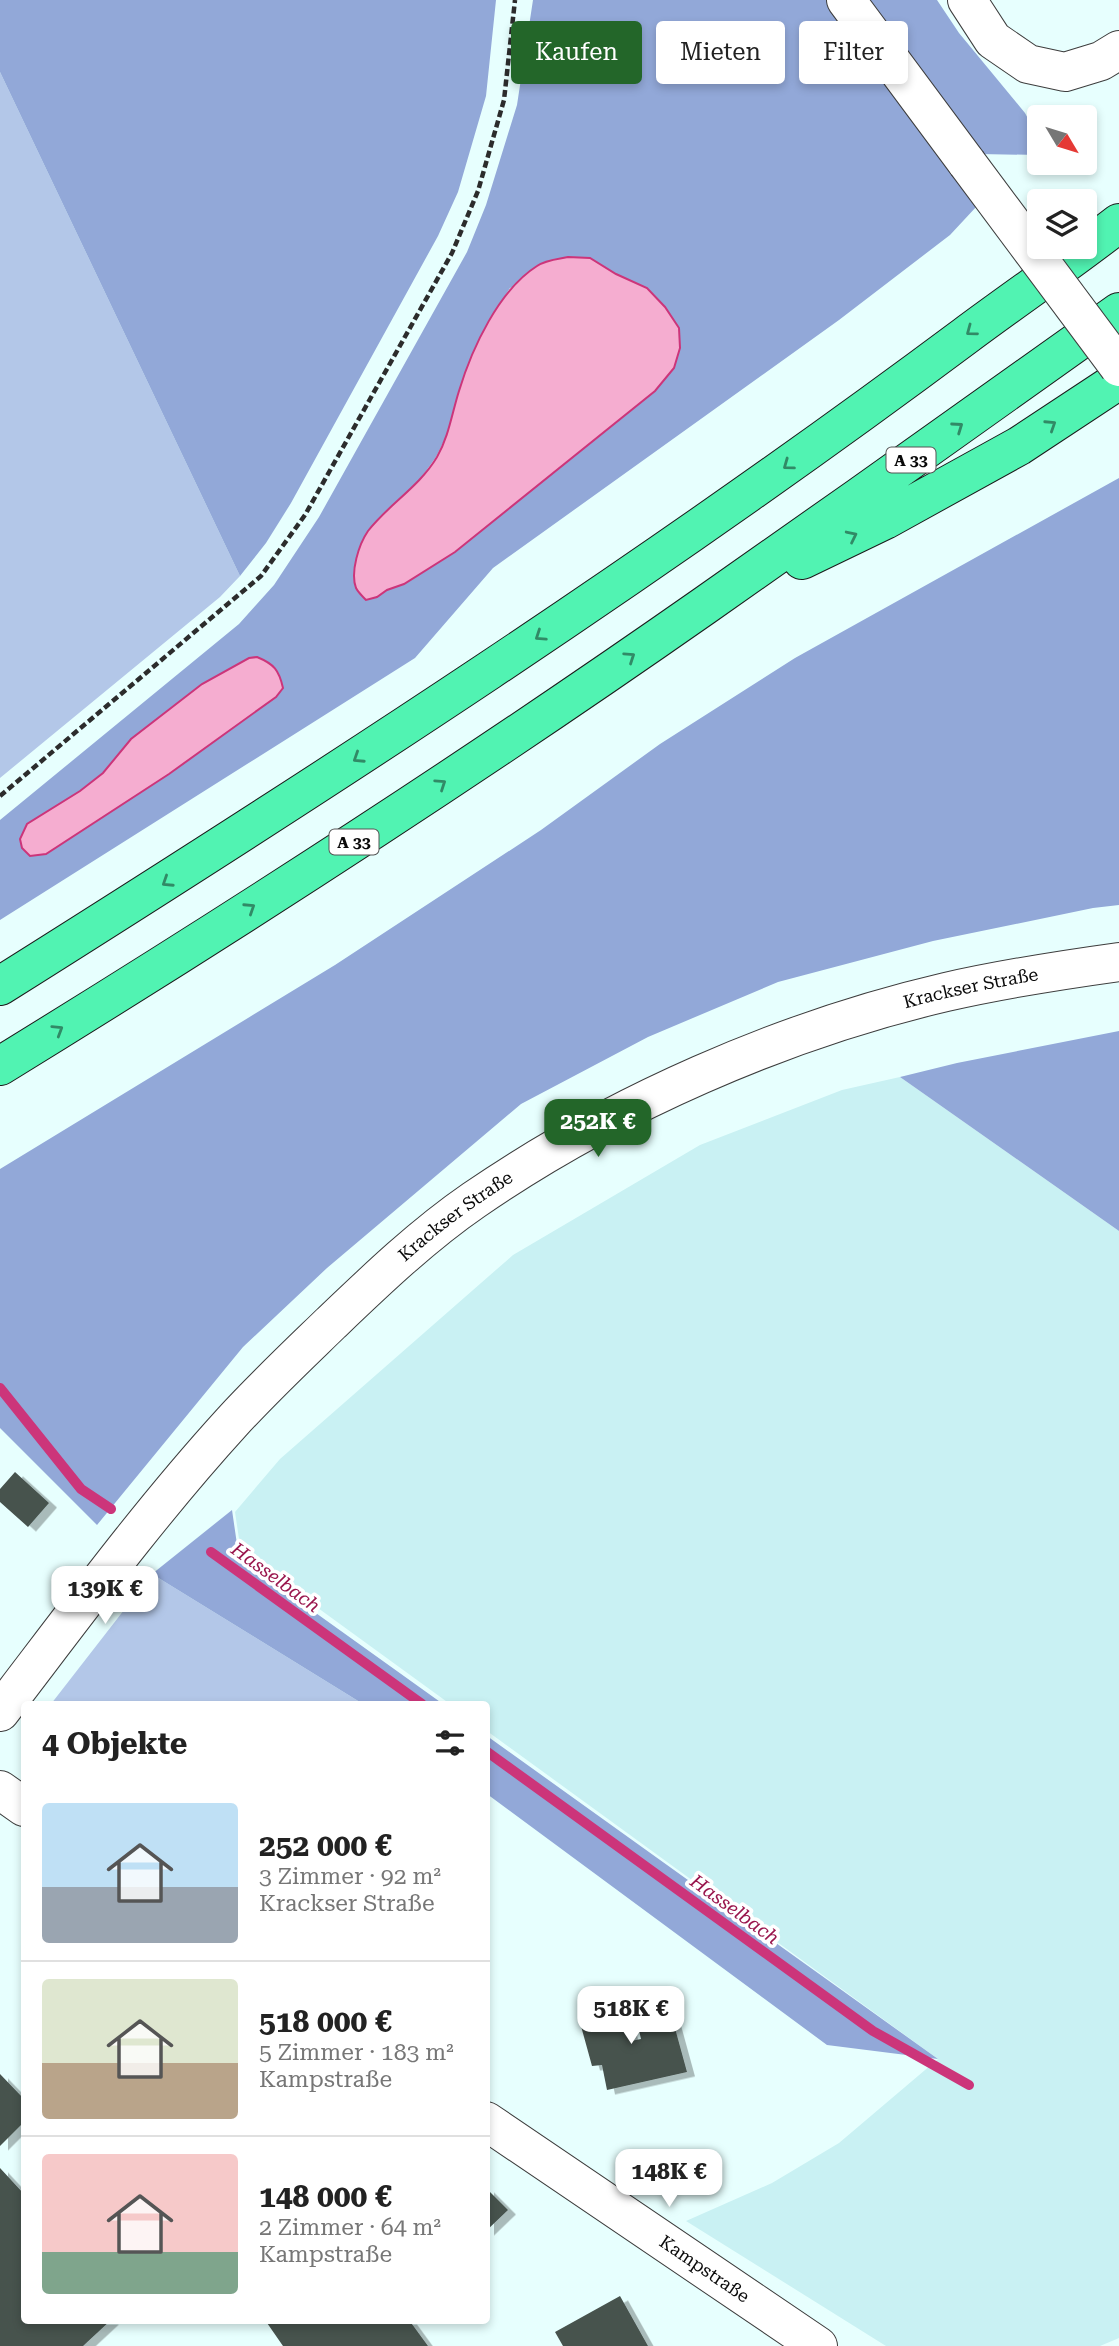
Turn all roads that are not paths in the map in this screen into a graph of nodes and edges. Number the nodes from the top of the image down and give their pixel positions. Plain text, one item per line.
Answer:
1 (846, 0) edge
2 (967, 0) edge
3 (1119, 50) edge
4 (1119, 206) edge
5 (1119, 223) edge
6 (1097, 226) edge
7 (1061, 259) edge
8 (1026, 290) junction
9 (1119, 312) edge
10 (1119, 367) edge
11 (1119, 380) edge
12 (702, 608) junction
13 (1119, 962) edge
14 (0, 986) edge
15 (0, 1066) edge
16 (3, 1701) edge
17 (0, 1790) edge
18 (21, 1805) edge
19 (490, 2124) edge
20 (818, 2346) edge

1 - 10 street, bridge
2 - 3 street
4 - 6 highway
5 - 8 highway
7 - 8 highway
8 -> 14 highway
12 -> 9 highway, A 33
12 -> 11 highway
15 -> 12 highway, A 33
13 - 16 street, Krackser Straße
17 - 18 street
19 - 20 street, Kampstraße

